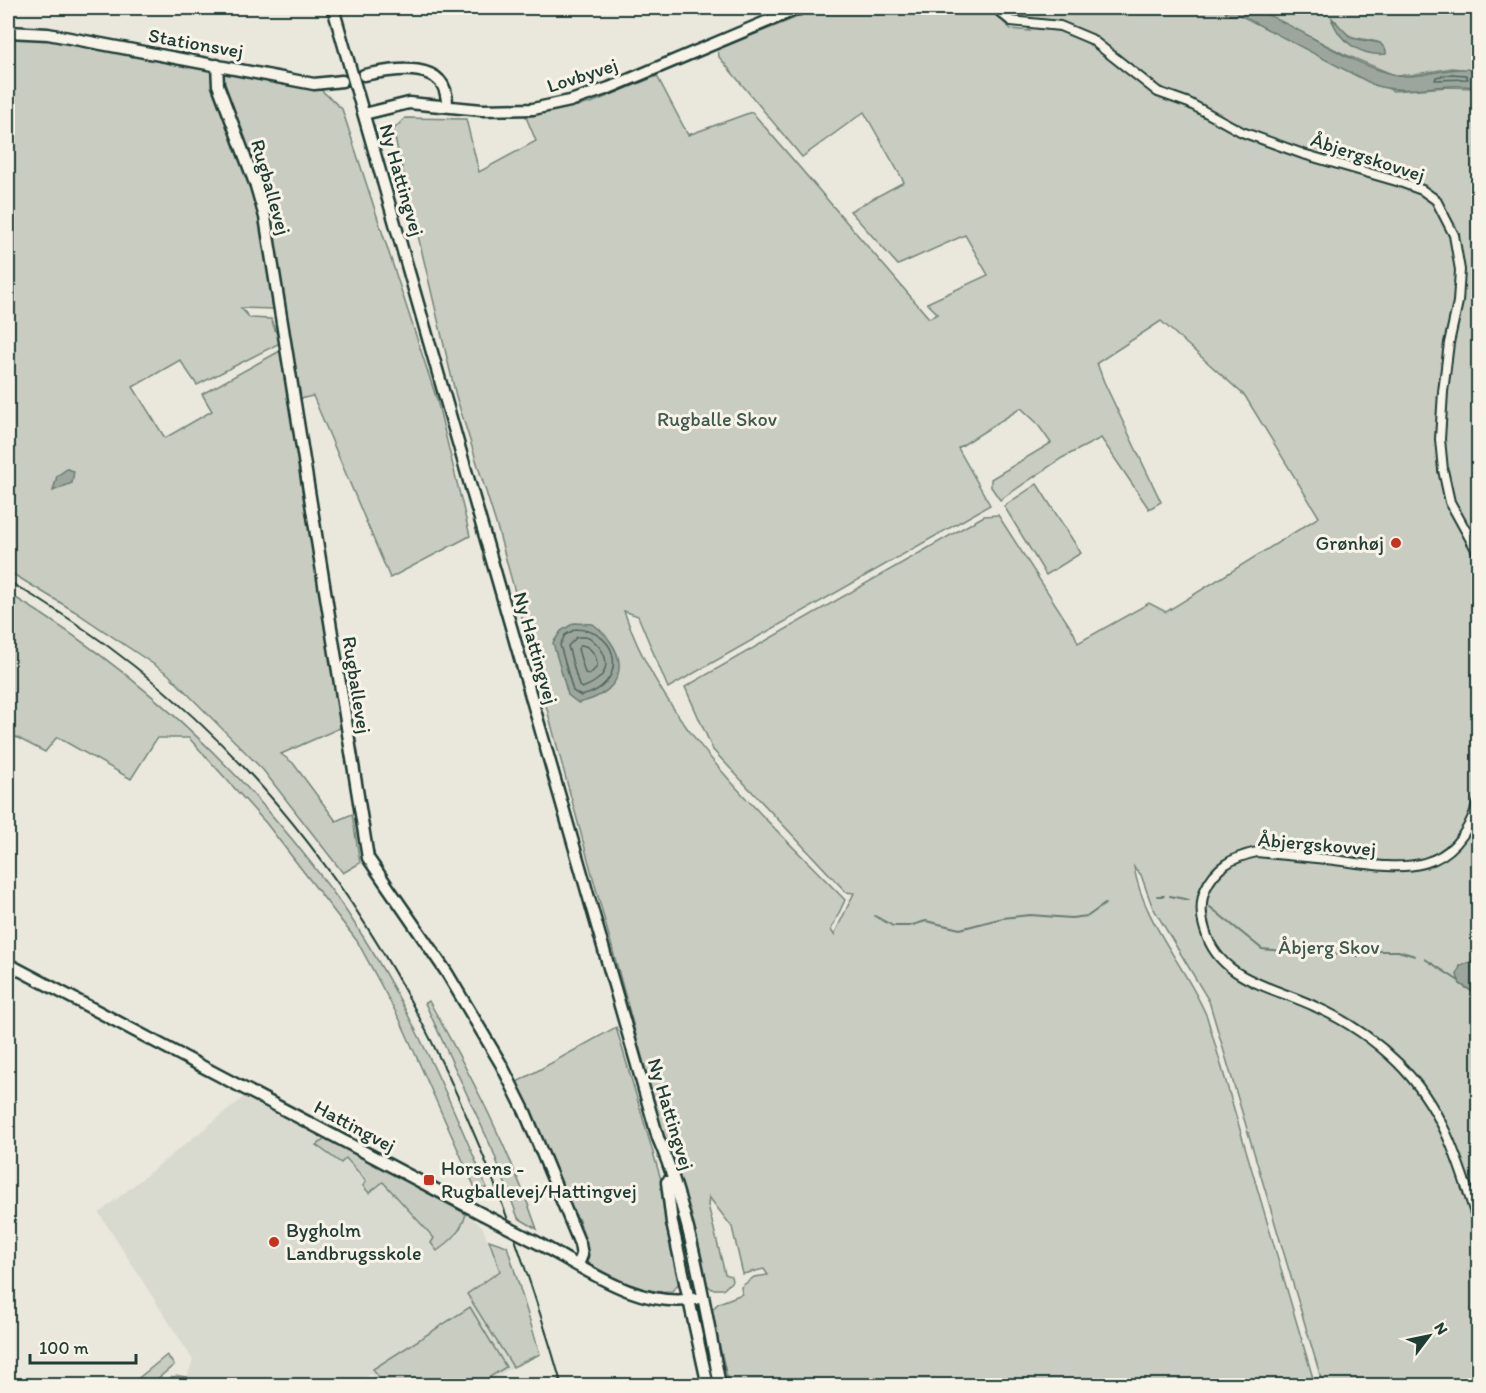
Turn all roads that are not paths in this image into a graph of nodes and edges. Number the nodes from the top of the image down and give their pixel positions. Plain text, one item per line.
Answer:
1 (333, 8) edge
2 (799, 8) edge
3 (995, 8) edge
4 (8, 32) edge
5 (217, 65) junction
6 (364, 75) dead end
7 (342, 81) dead end
8 (447, 105) junction
9 (364, 114) junction
10 (1479, 553) edge
11 (1479, 803) edge
12 (8, 964) edge
13 (658, 1138) junction
14 (1479, 1223) edge
15 (578, 1265) junction
16 (703, 1298) junction
17 (690, 1300) junction
18 (708, 1386) edge
19 (719, 1386) edge

1 - 9 street, Ny Hattingvej
2 - 8 street, Lovbyvej
3 - 10 street, Åbjergskovvej
4 - 5 street, Stationsvej
5 - 7 street, Stationsvej
5 - 15 street, Rugballevej
6 - 8 street
8 - 9 street, Lovbyvej
9 - 13 street, Ny Hattingvej
11 - 14 street, Åbjergskovvej
12 - 15 street, Hattingvej, bridge
13 - 16 street, Ny Hattingvej
13 - 17 street
15 - 17 street, Hattingvej
16 - 17 street, Hattingvej
16 - 19 street
17 - 18 street
17 - 19 street

